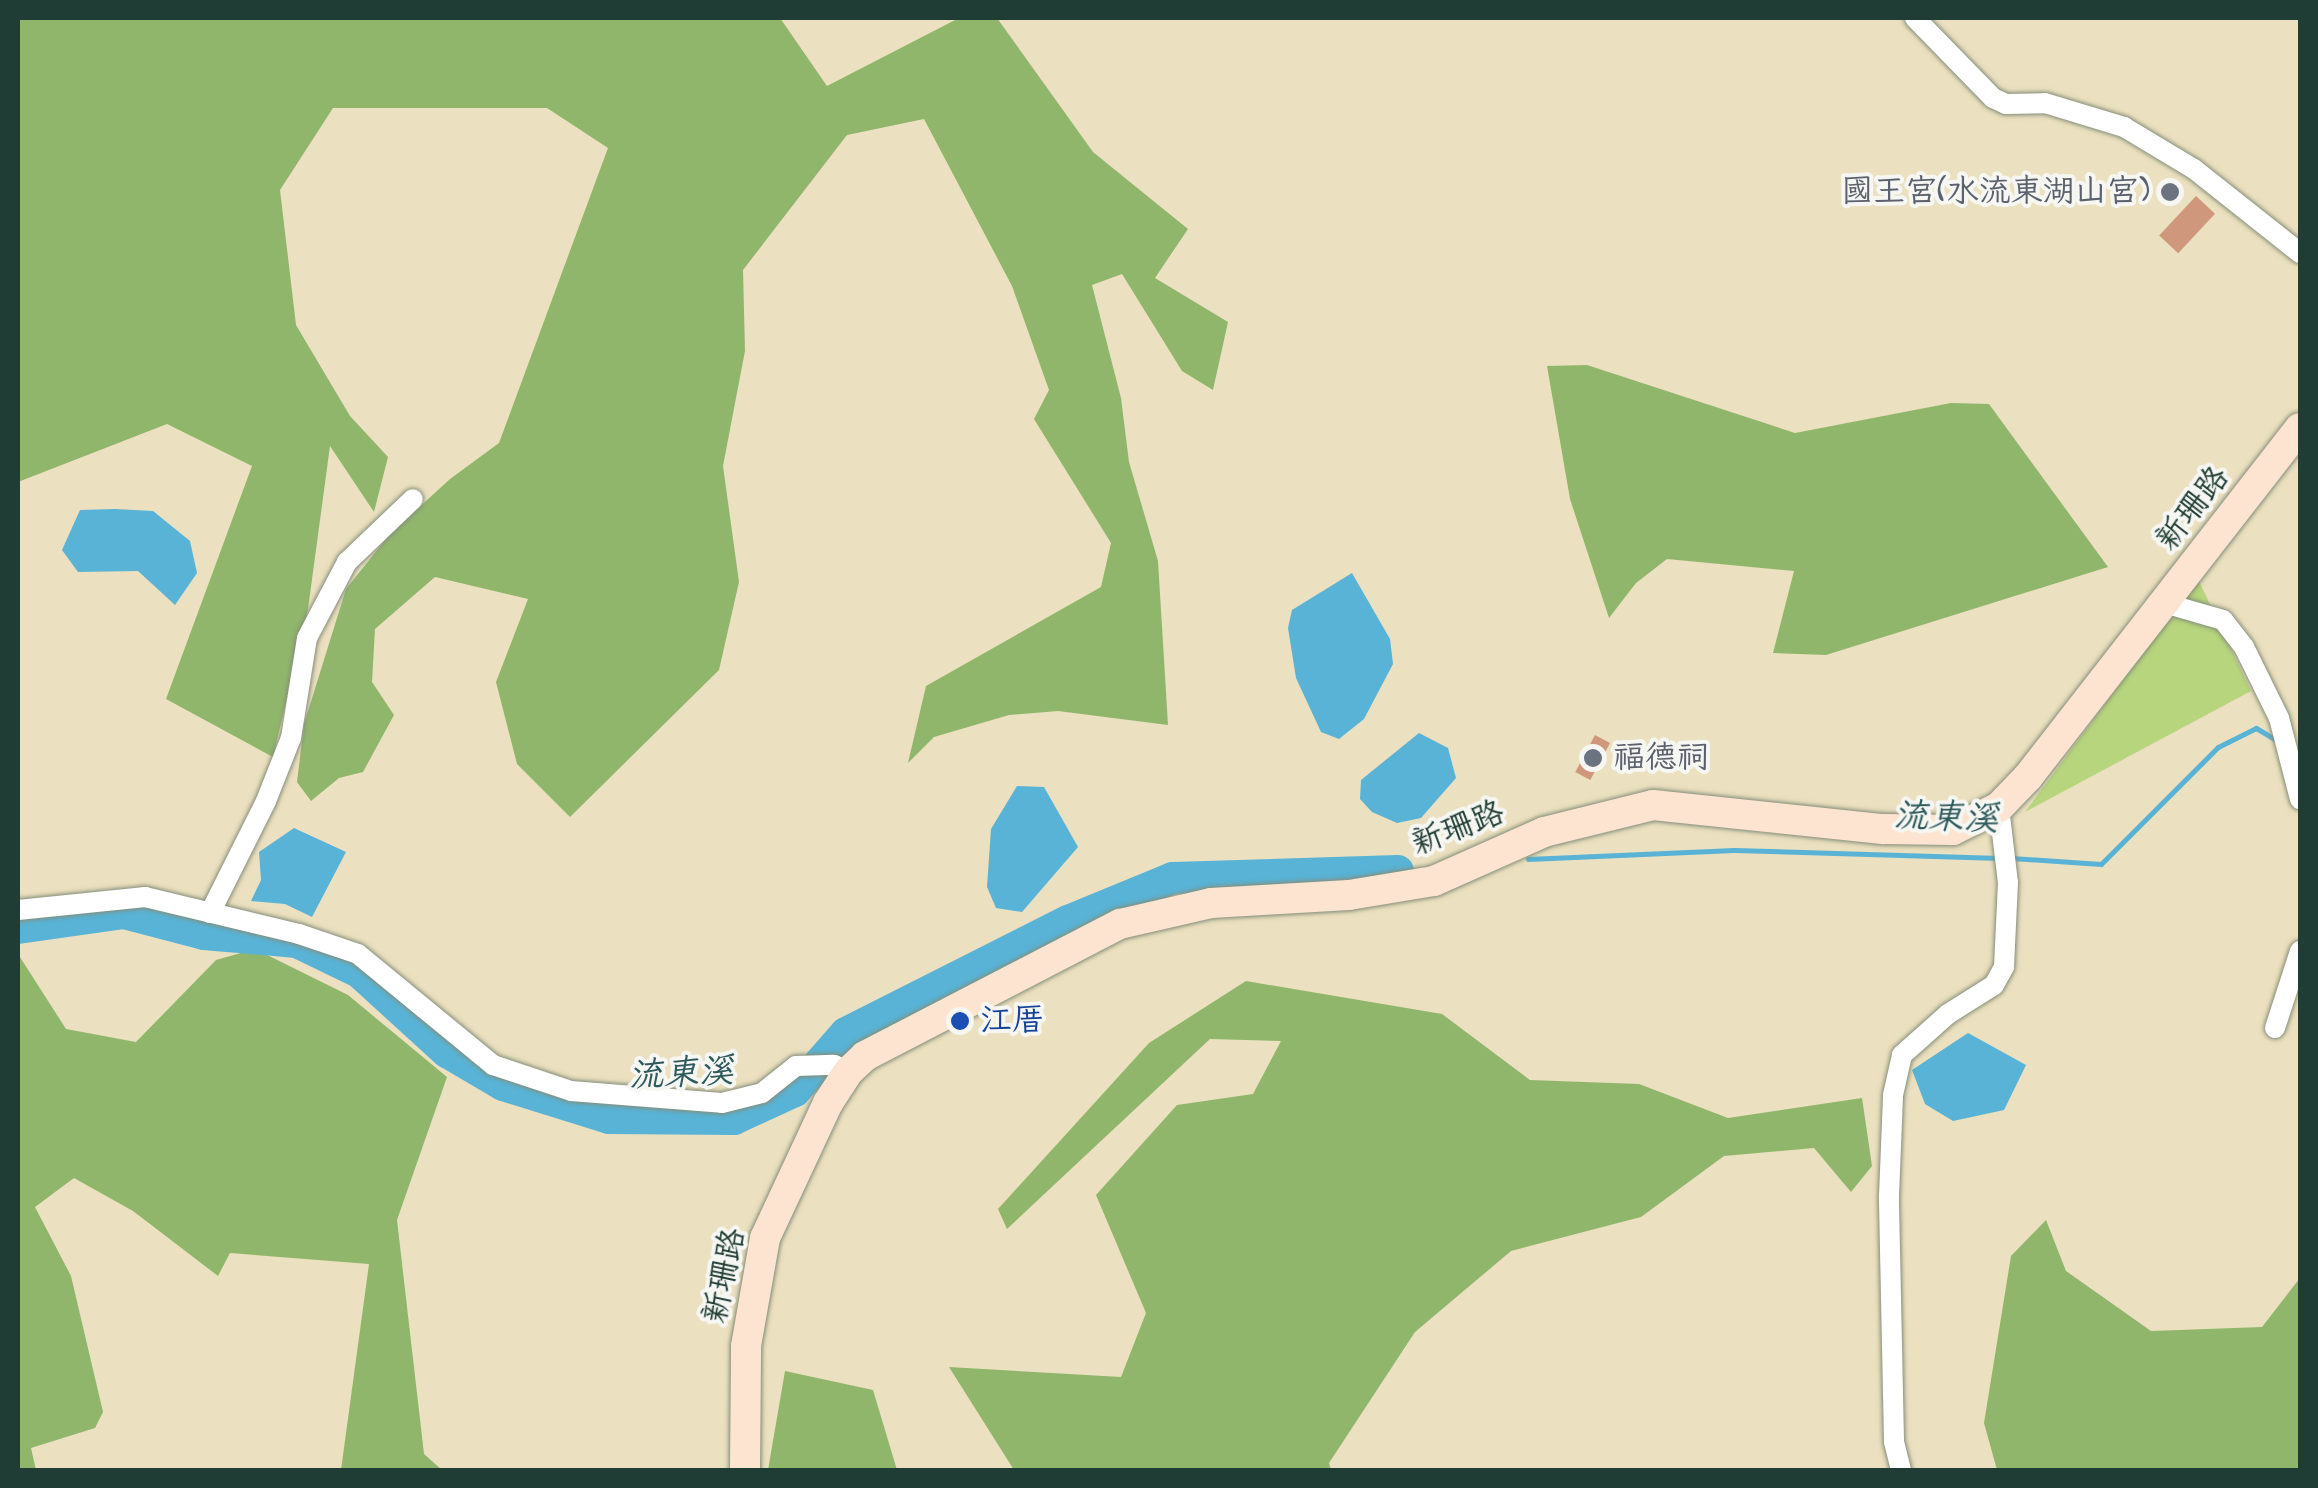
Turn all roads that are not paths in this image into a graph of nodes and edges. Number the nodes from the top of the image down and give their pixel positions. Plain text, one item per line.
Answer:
1 (1916, 18) edge
2 (2300, 252) edge
3 (2300, 428) edge
4 (413, 499) dead end
5 (2164, 603) junction
6 (2300, 799) edge
7 (2002, 820) junction
8 (18, 910) edge
9 (210, 913) junction
10 (2300, 950) edge
11 (2276, 1028) dead end
12 (841, 1068) junction
13 (746, 1468) edge
14 (1901, 1470) edge

1 - 2 street
3 - 5 street, 新珊路
4 - 9 street
5 - 6 street
5 - 7 street, 新珊路
7 - 12 street, 新珊路
7 - 14 street
8 - 9 street
9 - 12 street
10 - 11 street
12 - 13 street, 新珊路

